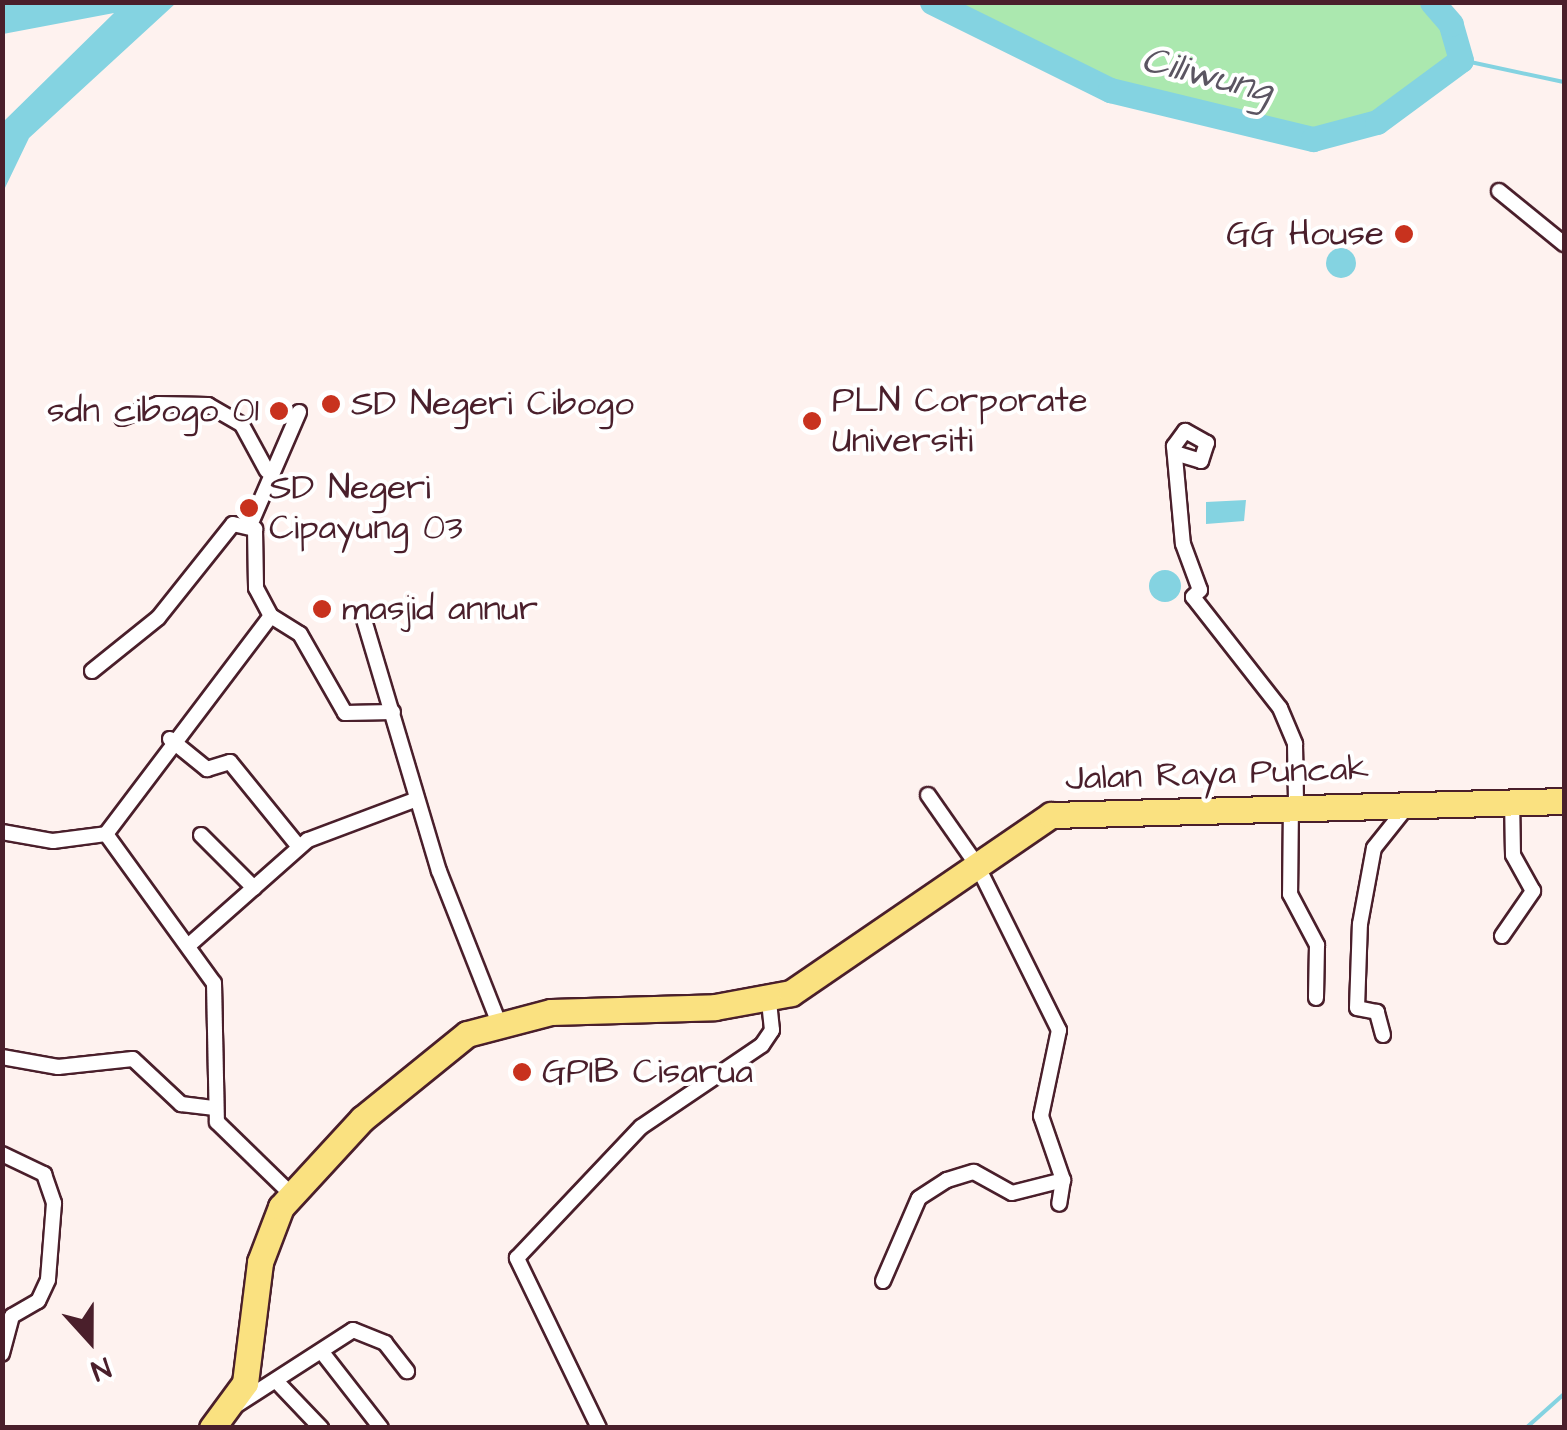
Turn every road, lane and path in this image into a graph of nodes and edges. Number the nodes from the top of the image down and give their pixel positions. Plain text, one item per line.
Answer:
1 (1500, 191) dead end
2 (1564, 244) edge
3 (299, 412) dead end
4 (122, 418) dead end
5 (1175, 452) dead end
6 (267, 471) junction
7 (252, 523) junction
8 (362, 613) dead end
9 (270, 616) junction
10 (92, 671) dead end
11 (392, 712) junction
12 (170, 739) junction
13 (928, 795) dead end
14 (417, 799) junction
15 (1414, 800) junction
16 (1512, 800) junction
17 (1564, 801) edge
18 (1294, 804) junction
19 (2, 832) edge
20 (106, 834) junction
21 (200, 835) dead end
22 (299, 847) junction
23 (974, 861) junction
24 (254, 888) junction
25 (1502, 936) dead end
26 (188, 946) junction
27 (1316, 998) dead end
28 (770, 1000) junction
29 (499, 1023) junction
30 (1383, 1035) dead end
31 (2, 1057) edge
32 (213, 1108) junction
33 (2, 1154) edge
34 (1063, 1180) junction
35 (290, 1193) junction
36 (1059, 1204) dead end
37 (884, 1280) dead end
38 (2, 1354) edge
39 (324, 1356) junction
40 (407, 1372) dead end
41 (279, 1384) junction
42 (232, 1408) junction
43 (212, 1428) edge
44 (321, 1428) edge
45 (381, 1428) edge
46 (599, 1428) edge

1 - 2 street
3 - 6 street
4 - 6 street
5 - 18 street
6 - 7 street
7 - 9 street
7 - 10 street
8 - 11 street
9 - 11 street
9 - 12 street
11 - 14 street
12 - 20 street
12 - 22 street
13 - 23 street
14 - 22 street
14 - 29 street
15 - 16 highway, Jalan Raya Puncak
15 - 18 highway, Jalan Raya Puncak
15 - 30 street
16 - 17 highway, Jalan Raya Puncak
16 - 25 street
18 - 23 highway, Jalan Raya Puncak
18 - 27 street
19 - 20 street
20 - 26 street
21 - 24 street
22 - 24 street
23 - 28 highway, Jalan Raya Puncak
23 - 34 street
24 - 26 street
26 - 32 street
28 - 29 highway, Jalan Raya Puncak
28 - 46 street
29 - 35 highway, Jalan Raya Puncak
31 - 32 street
32 - 35 street
33 - 38 street
34 - 36 street
34 - 37 street
35 - 42 highway, Jalan Raya Puncak
39 - 40 street
39 - 41 street
39 - 45 street
41 - 42 street
41 - 44 street
42 - 43 highway, Jalan Raya Puncak

